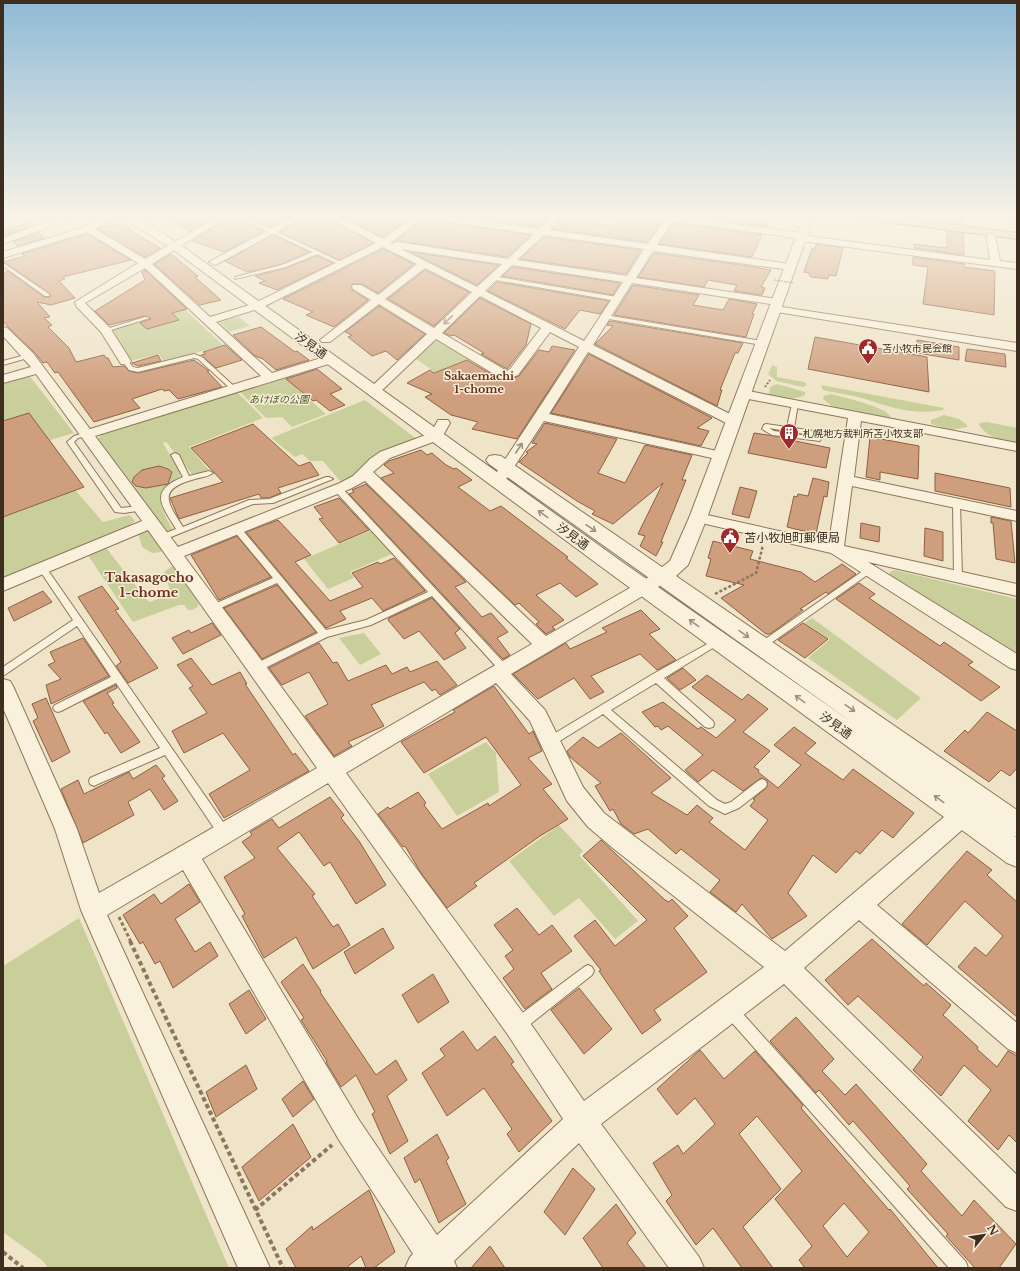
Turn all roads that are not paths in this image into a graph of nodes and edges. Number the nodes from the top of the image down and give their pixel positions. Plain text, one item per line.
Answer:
1 (19, 275) edge
2 (125, 275) edge
3 (159, 275) edge
4 (224, 275) edge
5 (234, 275) edge
6 (248, 275) edge
7 (319, 275) edge
8 (409, 275) edge
9 (447, 275) edge
10 (495, 275) edge
11 (598, 275) edge
12 (632, 275) edge
13 (787, 275) edge
14 (238, 278) junction
15 (492, 278) junction
16 (629, 280) junction
17 (357, 287) dead end
18 (479, 291) junction
19 (47, 295) dead end
20 (378, 299) junction
21 (617, 299) junction
22 (263, 303) junction
23 (776, 306) junction
24 (605, 317) junction
25 (147, 318) dead end
26 (208, 321) junction
27 (548, 326) junction
28 (106, 330) junction
29 (434, 333) junction
30 (5, 334) edge
31 (326, 340) junction
32 (762, 343) junction
33 (586, 346) junction
34 (1017, 347) edge
35 (30, 356) junction
36 (331, 360) junction
37 (125, 361) joint
38 (3, 363) edge
39 (39, 369) junction
40 (270, 378) junction
41 (3, 379) edge
42 (379, 386) junction
43 (234, 389) junction
44 (743, 394) junction
45 (795, 404) junction
46 (541, 416) junction
47 (855, 416) junction
48 (733, 421) junction
49 (790, 429) junction
50 (440, 430) junction
51 (87, 434) junction
52 (1017, 447) edge
53 (175, 455) dead end
54 (721, 456) junction
55 (209, 473) dead end
56 (365, 473) junction
57 (502, 475) junction
58 (187, 478) junction
59 (846, 480) junction
60 (333, 484) junction
61 (956, 503) junction
62 (1017, 516) edge
63 (698, 518) junction
64 (237, 529) junction
65 (161, 531) junction
66 (836, 549) junction
67 (42, 568) junction
68 (870, 569) junction
69 (958, 576) junction
70 (662, 577) junction
71 (278, 579) junction
72 (3, 585) edge
73 (644, 588) junction
74 (1017, 590) edge
75 (432, 593) junction
76 (213, 608) junction
77 (78, 621) junction
78 (324, 634) junction
79 (718, 641) junction
80 (545, 646) junction
81 (761, 646) junction
82 (1017, 663) edge
83 (256, 668) junction
84 (501, 671) junction
85 (3, 672) edge
86 (656, 677) junction
87 (117, 678) junction
88 (3, 686) edge
89 (58, 708) dead end
90 (605, 710) junction
91 (709, 724) dead end
92 (551, 742) junction
93 (167, 750) junction
94 (331, 771) junction
95 (94, 781) dead end
96 (762, 784) dead end
97 (971, 808) junction
98 (1015, 819) edge
99 (224, 833) junction
100 (996, 839) junction
101 (1017, 854) edge
102 (187, 855) junction
103 (102, 905) junction
104 (860, 905) junction
105 (785, 967) junction
106 (588, 971) dead end
107 (730, 1009) junction
108 (517, 1026) junction
109 (1017, 1040) edge
110 (581, 1121) junction
111 (1017, 1196) edge
112 (432, 1265) edge
113 (254, 1268) edge
114 (688, 1268) edge
115 (960, 1268) edge

1 - 19 lane
2 - 28 street
3 - 26 street
4 - 22 street, 汐見通
5 - 14 street, 汐見通
6 - 14 lane
7 - 22 street
8 - 20 street
9 - 18 street
10 - 15 street
11 - 16 street
12 - 16 street
13 - 23 street
14 - 22 street, 汐見通
15 - 18 street
15 - 21 lane
16 - 21 street
16 - 23 street
17 - 20 street
18 - 27 street
18 -> 29 street
20 - 29 street
20 - 31 street
21 - 24 street
22 - 26 street
22 - 31 street, 汐見通
22 - 36 street, 汐見通
23 - 32 street
23 - 34 street
24 - 32 lane
24 - 33 street
25 - 28 lane
26 - 40 street
27 - 29 street
27 - 33 street
28 - 37 street
29 - 42 street
30 - 35 street
31 - 42 street, 汐見通
32 - 44 street
33 - 46 street
33 - 48 street
35 - 38 lane
35 - 39 street
36 - 40 street
36 - 42 street, 汐見通
37 - 43 lane
39 - 41 street
39 - 51 street
40 - 43 street
42 - 50 street, 汐見通
43 - 51 street
44 - 45 street
44 - 48 street
45 - 47 street
45 - 49 lane
46 - 54 street
57 -> 46 street
47 - 52 street
47 - 59 street
48 - 54 street
49 - 49 lane
50 - 56 street
50 - 57 street, 汐見通
51 - 65 street
51 - 65 lane
53 - 58 lane
54 - 63 street
55 - 58 lane
56 - 60 street
56 - 80 street
57 -> 70 street, 汐見通
73 -> 57 street, 汐見通
58 - 65 lane
59 - 61 street
59 - 66 street
60 - 64 street
60 - 65 lane
60 - 75 lane
61 - 62 street
61 - 69 lane
63 - 66 street
63 - 70 street
64 - 65 street
64 - 71 lane
65 - 67 street
65 - 76 street
66 - 68 street
66 - 69 street
67 - 72 street
67 - 77 lane
68 - 81 lane
68 - 82 street
69 - 74 street
70 - 73 street
70 -> 81 street, 汐見通
71 - 76 lane
71 - 78 lane
79 -> 73 street, 汐見通
73 - 80 street
75 - 78 lane
75 - 84 lane
76 - 83 street
77 - 85 lane
77 - 87 lane
78 - 83 lane
79 - 86 lane
97 -> 79 street, 汐見通
80 - 84 street
81 -> 97 street, 汐見通
83 - 94 street
84 - 92 street
84 - 94 street
86 - 90 lane
86 - 91 lane
87 - 89 lane
87 - 93 lane
88 - 103 street
90 - 92 lane
90 - 96 lane
92 - 105 street
93 - 95 lane
93 - 99 lane
94 - 99 street
94 - 108 street
97 - 98 street, 汐見通
97 - 100 street, 汐見通
97 - 104 street
98 - 100 street
99 - 102 street
100 - 101 street, 汐見通
102 - 103 street
102 - 112 street
103 - 113 street
104 - 105 street
104 - 109 street
105 - 107 street
105 - 111 street
106 - 108 lane
107 - 110 street
107 - 115 lane
108 - 110 street
110 - 112 street
110 - 114 street

